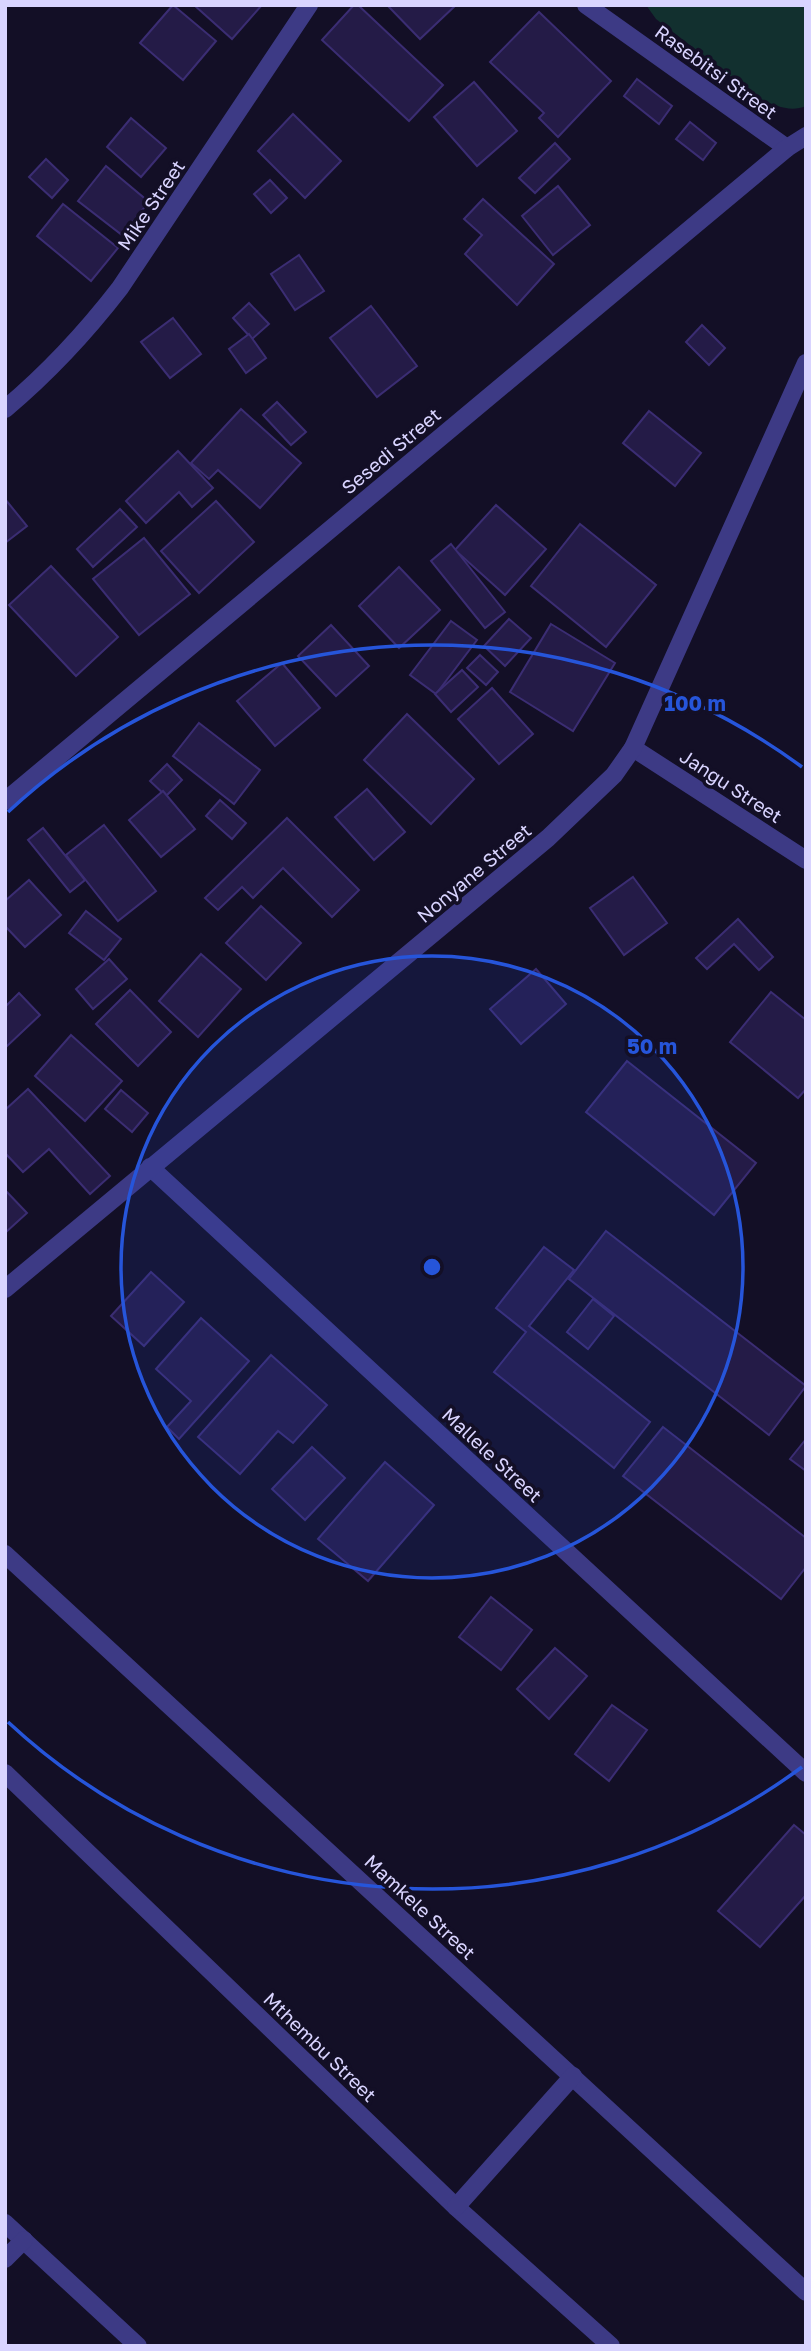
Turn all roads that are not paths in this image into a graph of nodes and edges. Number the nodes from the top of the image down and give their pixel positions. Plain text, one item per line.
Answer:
1 (309, 5) edge
2 (586, 5) edge
3 (806, 136) edge
4 (787, 148) junction
5 (806, 363) edge
6 (5, 409) edge
7 (633, 748) junction
8 (5, 801) edge
9 (806, 860) edge
10 (150, 1167) junction
11 (5, 1289) edge
12 (5, 1554) edge
13 (5, 1773) edge
14 (806, 1773) edge
15 (573, 2076) junction
16 (456, 2207) junction
17 (5, 2223) edge
18 (24, 2239) junction
19 (5, 2259) edge
20 (806, 2292) edge
21 (138, 2346) edge
22 (611, 2346) edge

1 - 6 street, Mike Street
2 - 4 street, Rasebitsi Street
3 - 4 street, Sesedi Street
4 - 8 street, Sesedi Street
5 - 7 street, Nonyane Street
7 - 9 street, Jangu Street
7 - 10 street, Nonyane Street
10 - 11 street, Nonyane Street
10 - 14 street, Mallele Street
12 - 15 street, Mamkele Street
13 - 16 street, Mthembu Street
15 - 16 street
15 - 20 street, Mamkele Street
16 - 22 street, Mthembu Street
17 - 18 street
18 - 19 street
18 - 21 street

